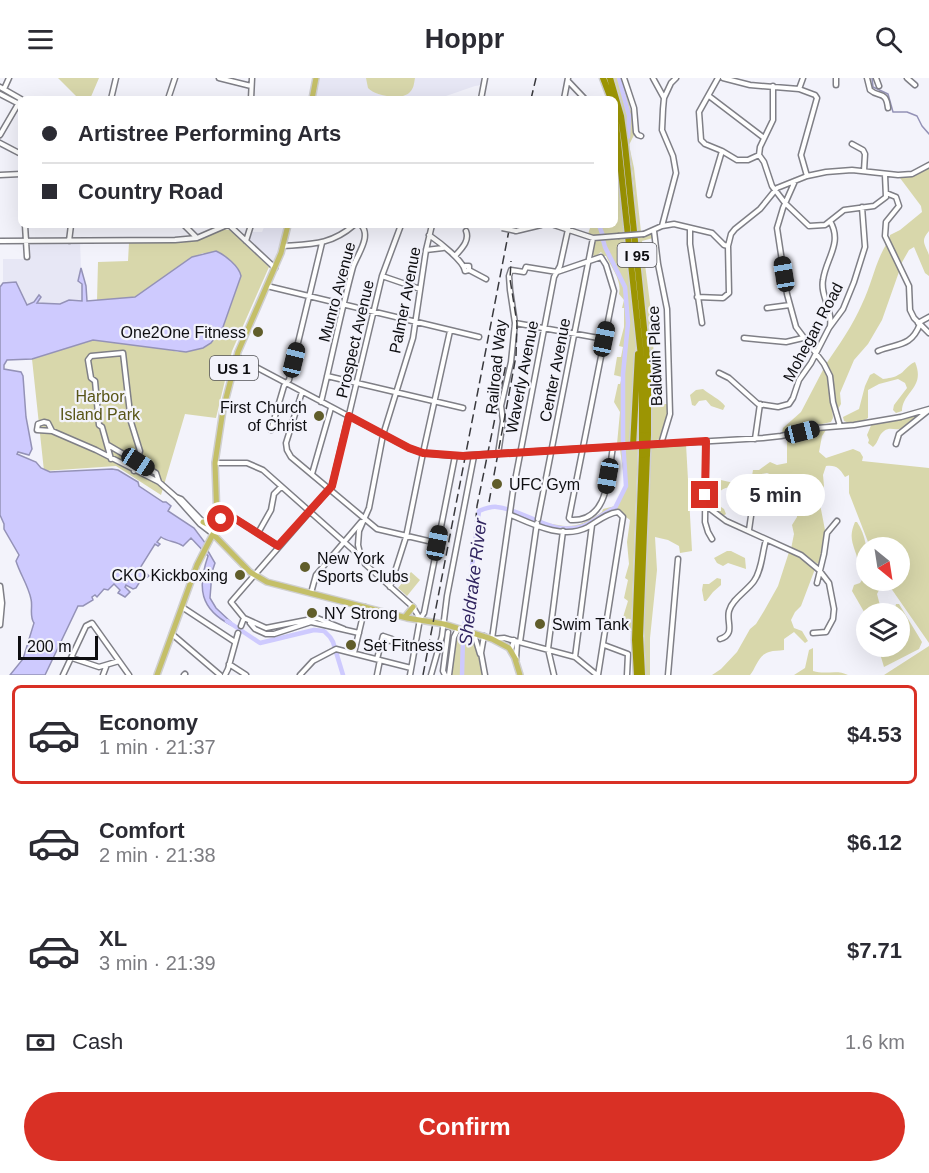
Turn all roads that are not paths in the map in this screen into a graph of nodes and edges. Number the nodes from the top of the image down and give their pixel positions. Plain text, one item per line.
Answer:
1 (9, 78) edge
2 (116, 78) edge
3 (175, 78) edge
4 (219, 78) edge
5 (252, 78) edge
6 (316, 78) edge
7 (486, 78) edge
8 (603, 78) edge
9 (610, 78) edge
10 (624, 78) edge
11 (653, 78) edge
12 (676, 78) edge
13 (721, 78) edge
14 (803, 78) edge
15 (836, 78) edge
16 (867, 78) edge
17 (876, 78) edge
18 (907, 78) edge
19 (568, 80) edge
20 (836, 85) dead end
21 (915, 85) dead end
22 (251, 86) junction
23 (773, 86) junction
24 (879, 86) dead end
25 (2, 88) edge
26 (799, 89) junction
27 (0, 94) edge
28 (112, 96) edge
29 (169, 96) edge
30 (252, 96) edge
31 (313, 96) edge
32 (482, 96) edge
33 (565, 96) edge
34 (582, 96) edge
35 (610, 96) edge
36 (616, 96) edge
37 (709, 96) junction
38 (664, 98) junction
39 (18, 100) edge
40 (18, 101) edge
41 (618, 103) edge
42 (18, 105) edge
43 (888, 108) dead end
44 (0, 135) edge
45 (641, 136) dead end
46 (764, 138) junction
47 (618, 142) edge
48 (0, 143) edge
49 (852, 144) dead end
50 (722, 151) junction
51 (18, 152) edge
52 (759, 155) junction
53 (929, 165) edge
54 (864, 171) junction
55 (18, 174) edge
56 (0, 175) edge
57 (885, 175) junction
58 (807, 176) junction
59 (795, 181) junction
60 (774, 189) junction
61 (886, 193) junction
62 (709, 195) dead end
63 (785, 203) junction
64 (861, 207) junction
65 (830, 221) junction
66 (662, 226) junction
67 (25, 228) edge
68 (70, 228) edge
69 (187, 228) edge
70 (221, 228) edge
71 (231, 228) edge
72 (249, 228) edge
73 (287, 228) edge
74 (350, 228) edge
75 (363, 228) edge
76 (400, 228) edge
77 (431, 228) edge
78 (506, 228) edge
79 (528, 228) edge
80 (569, 228) edge
81 (571, 228) edge
82 (690, 228) junction
83 (466, 231) dead end
84 (654, 231) junction
85 (429, 235) junction
86 (196, 238) junction
87 (593, 238) junction
88 (0, 241) edge
89 (26, 241) junction
90 (69, 241) junction
91 (246, 241) junction
92 (322, 243) junction
93 (283, 246) junction
94 (728, 246) junction
95 (444, 248) junction
96 (426, 250) junction
97 (27, 256) dead end
98 (455, 256) junction
99 (588, 260) junction
100 (275, 268) junction
101 (557, 272) junction
102 (382, 276) junction
103 (486, 279) dead end
104 (267, 286) junction
105 (420, 289) junction
106 (309, 296) junction
107 (697, 297) junction
108 (345, 304) junction
109 (790, 306) junction
110 (767, 308) dead end
111 (637, 311) junction
112 (374, 312) junction
113 (929, 317) edge
114 (416, 322) junction
115 (702, 322) dead end
116 (515, 323) junction
117 (919, 324) junction
118 (544, 327) junction
119 (829, 328) junction
120 (450, 330) junction
121 (574, 333) junction
122 (929, 333) edge
123 (479, 337) dead end
124 (744, 338) dead end
125 (804, 338) junction
126 (604, 339) junction
127 (878, 351) dead end
128 (816, 354) junction
129 (237, 357) junction
130 (719, 373) dead end
131 (327, 376) junction
132 (286, 383) junction
133 (357, 383) junction
134 (302, 392) junction
135 (396, 392) junction
136 (434, 401) junction
137 (321, 402) junction
138 (760, 404) junction
139 (332, 408) junction
140 (463, 408) dead end
141 (929, 410) edge
142 (349, 416) junction
143 (840, 426) junction
144 (271, 430) dead end
145 (52, 431) dead end
146 (383, 435) junction
147 (645, 435) junction
148 (755, 439) junction
149 (706, 441) junction
150 (661, 444) junction
151 (896, 444) dead end
152 (107, 445) junction
153 (629, 446) junction
154 (613, 447) junction
155 (583, 449) junction
156 (552, 451) junction
157 (520, 452) junction
158 (423, 453) junction
159 (498, 454) junction
160 (644, 455) junction
161 (455, 456) junction
162 (474, 456) junction
163 (111, 459) junction
164 (138, 462) junction
165 (215, 463) junction
166 (134, 471) junction
167 (312, 474) junction
168 (159, 482) junction
169 (281, 487) junction
170 (330, 489) junction
171 (754, 495) dead end
172 (176, 497) junction
173 (705, 505) junction
174 (309, 512) junction
175 (511, 512) junction
176 (217, 519) junction
177 (364, 519) junction
178 (837, 521) dead end
179 (203, 522) junction
180 (537, 523) junction
181 (592, 525) junction
182 (749, 530) junction
183 (563, 531) junction
184 (258, 533) junction
185 (213, 534) junction
186 (406, 537) junction
187 (712, 539) dead end
188 (766, 540) junction
189 (344, 543) junction
190 (437, 543) junction
191 (278, 546) junction
192 (361, 557) junction
193 (678, 558) dead end
194 (819, 570) junction
195 (253, 574) junction
196 (817, 583) dead end
197 (0, 586) edge
198 (390, 587) junction
199 (311, 593) junction
200 (365, 607) junction
201 (412, 607) junction
202 (182, 608) junction
203 (405, 617) junction
204 (244, 618) junction
205 (420, 619) junction
206 (0, 625) edge
207 (241, 626) dead end
208 (443, 627) junction
209 (460, 631) junction
210 (448, 632) junction
211 (238, 633) dead end
212 (359, 633) junction
213 (474, 633) junction
214 (813, 633) dead end
215 (172, 634) junction
216 (442, 636) junction
217 (484, 636) junction
218 (492, 639) junction
219 (720, 639) dead end
220 (382, 640) dead end
221 (235, 642) junction
222 (514, 644) junction
223 (604, 645) junction
224 (548, 649) junction
225 (354, 653) junction
226 (482, 657) junction
227 (575, 657) junction
228 (72, 658) junction
229 (379, 659) junction
230 (120, 661) junction
231 (229, 664) junction
232 (106, 666) junction
233 (411, 668) junction
234 (447, 674) edge
235 (63, 675) edge
236 (103, 675) edge
237 (129, 675) edge
238 (157, 675) edge
239 (223, 675) edge
240 (246, 675) edge
241 (300, 675) edge
242 (377, 675) edge
243 (410, 675) edge
244 (431, 675) edge
245 (485, 675) edge
246 (520, 675) edge
247 (554, 675) edge
248 (598, 675) edge
249 (627, 675) edge
250 (637, 675) edge
251 (642, 675) edge
252 (668, 675) edge

1 - 25 street
2 - 28 street
3 - 29 street
4 - 22 street
5 - 22 street
6 - 31 main road
7 - 32 street
8 - 35 highway
9 - 36 highway, I 95
10 - 45 street
11 - 38 street
12 - 38 street
13 - 23 street
13 - 37 street
14 - 26 street
15 - 20 street
16 - 43 street
17 - 24 street
18 - 21 street
19 - 33 street
19 - 34 street
22 - 30 street
23 - 26 street
23 - 46 street
25 - 39 street
26 - 58 street
27 - 40 street
37 - 46 street
37 - 50 street
38 - 66 street
41 - 147 highway, I 95
42 - 44 street
46 - 52 street
47 - 111 highway, I 95
48 - 51 street
49 - 54 street
50 - 52 street
50 - 62 street
52 - 60 street
53 - 57 street
54 - 57 street
54 - 58 street
55 - 56 street
57 - 61 street
58 - 59 street
59 - 60 street
59 - 63 street
60 - 63 street
60 - 94 street
61 - 64 street
61 - 117 street
63 - 65 street
63 - 109 street
64 - 65 street
64 - 119 street, Mohegan Road
65 - 119 street
66 - 82 street
66 - 84 street
67 - 89 street
68 - 90 street
69 - 86 street
70 - 86 street
71 - 91 street
72 - 91 street
73 - 93 main road, US 1
74 - 92 street
75 - 108 street, Munro Avenue
76 - 102 street, Prospect Avenue
77 - 85 street, Palmer Avenue
78 - 79 street, bridge
80 - 101 street, Waverly Avenue
81 - 87 street
82 - 94 street
82 - 107 street
83 - 98 street
84 - 87 street, bridge
84 - 150 street, Baldwin Place
85 - 95 street
85 - 96 street, Palmer Avenue
86 - 90 street
87 - 99 street, Center Avenue
88 - 89 street
89 - 90 street
89 - 97 street
91 - 100 street
92 - 93 street
92 - 106 street
93 - 100 main road, US 1
94 - 107 street
95 - 96 street
95 - 98 street
96 - 105 street, Palmer Avenue
98 - 103 street
99 - 101 street
99 - 121 street, Center Avenue
99 - 126 street
100 - 104 main road, US 1
101 - 116 street, Railroad Way
101 - 118 street, Waverly Avenue
102 - 105 street
102 - 112 street, Prospect Avenue
104 - 106 street
104 - 129 main road, US 1
105 - 114 street, Palmer Avenue
106 - 108 street
106 - 132 street
107 - 115 street
108 - 112 street
108 - 131 street, Munro Avenue
109 - 110 street
109 - 125 street
111 - 147 highway, I 95
111 - 153 highway
112 - 114 street
112 - 133 street, Prospect Avenue
113 - 117 street
114 - 120 street
114 - 135 street, Palmer Avenue
116 - 118 street
116 - 159 street, Railroad Way
117 - 122 street
117 - 127 street
118 - 121 street
118 - 157 street, Waverly Avenue
119 - 128 street, Mohegan Road
120 - 123 street
120 - 136 street
121 - 126 street
121 - 156 street, Center Avenue
124 - 125 street
125 - 128 street
126 - 155 street
128 - 138 street, Mohegan Road
128 - 143 street
129 - 132 street
129 - 165 main road, US 1
130 - 138 street
131 - 133 street
131 - 137 street, Munro Avenue
132 - 134 street
132 - 144 street
133 - 135 street
133 - 142 street, Prospect Avenue
134 - 137 street
134 - 167 street
135 - 136 street
135 - 146 street, Palmer Avenue
136 - 140 street
136 - 158 street
137 - 139 street
138 - 148 street
139 - 142 street
139 - 167 street
141 - 143 street
141 - 151 street
142 - 146 street
142 - 170 street, Prospect Avenue
143 - 148 street
145 - 163 street
146 - 158 street
146 - 177 street, Palmer Avenue
147 - 160 highway, I 95, bridge
148 - 149 street
149 - 150 street
149 - 173 street
150 - 153 street
152 - 163 street
152 - 164 street
152 - 164 street
153 - 154 street
154 - 155 street
154 - 155 street
155 - 156 street
156 - 157 street
156 - 180 street, Center Avenue
157 - 159 street
157 - 175 street, Waverly Avenue
158 - 161 street
158 - 186 street
159 - 162 street
160 - 250 highway, I 95
160 - 251 highway, I 95
161 - 162 street
161 - 190 street
162 - 208 street
163 - 166 street
164 - 166 street
164 - 168 street
165 - 169 street
165 - 176 main road, US 1
166 - 168 street
167 - 170 street
168 - 172 street
169 - 174 street
169 - 184 street
170 - 174 street, Prospect Avenue
170 - 177 street
171 - 182 street
172 - 179 street
172 - 185 street
173 - 182 street
173 - 187 street
174 - 189 street
174 - 191 street, Prospect Avenue
175 - 180 street
175 - 218 street, Waverly Avenue
176 - 179 main road
176 - 184 street
176 - 185 main road, US 1
177 - 186 street
177 - 189 street, Palmer Avenue
177 - 192 street, Palmer Avenue
178 - 194 street
179 - 185 street
180 - 183 street
180 - 222 street, Center Avenue
181 - 183 street
181 - 223 street
181 - 227 street
182 - 188 street
183 - 224 street
184 - 191 street
185 - 195 main road
185 - 202 main road, US 1
186 - 190 street
186 - 198 street
188 - 194 street
188 - 219 street
189 - 192 street
189 - 199 street, Palmer Avenue
190 - 205 street
191 - 195 street, Prospect Avenue
192 - 198 street
193 - 252 street
194 - 196 street
194 - 214 street
195 - 199 main road
195 - 204 street, Prospect Avenue
197 - 206 street
198 - 201 street
199 - 200 main road
200 - 203 main road
200 - 212 street
201 - 203 main road
201 - 205 street
202 - 215 main road, US 1
202 - 221 street
203 - 205 main road
204 - 207 street
204 - 212 street
205 - 208 main road
205 - 233 street
208 - 209 main road
208 - 210 street
208 - 216 street
209 - 210 street
209 - 213 main road
209 - 234 street
210 - 216 street
210 - 234 street
211 - 221 street
212 - 225 street
213 - 217 main road
213 - 226 street
215 - 238 main road, US 1
215 - 239 street
216 - 244 street
217 - 218 main road
217 - 226 street
218 - 222 main road
220 - 229 street
221 - 231 street
222 - 224 street
222 - 246 main road
223 - 248 street
223 - 249 street
224 - 227 street
224 - 247 street
225 - 229 street
225 - 241 street
226 - 245 street
227 - 248 street
228 - 230 street
228 - 232 street
228 - 235 street
229 - 233 street
229 - 242 street
230 - 232 street
230 - 237 street
231 - 239 street
231 - 240 street
232 - 236 street
233 - 243 street

